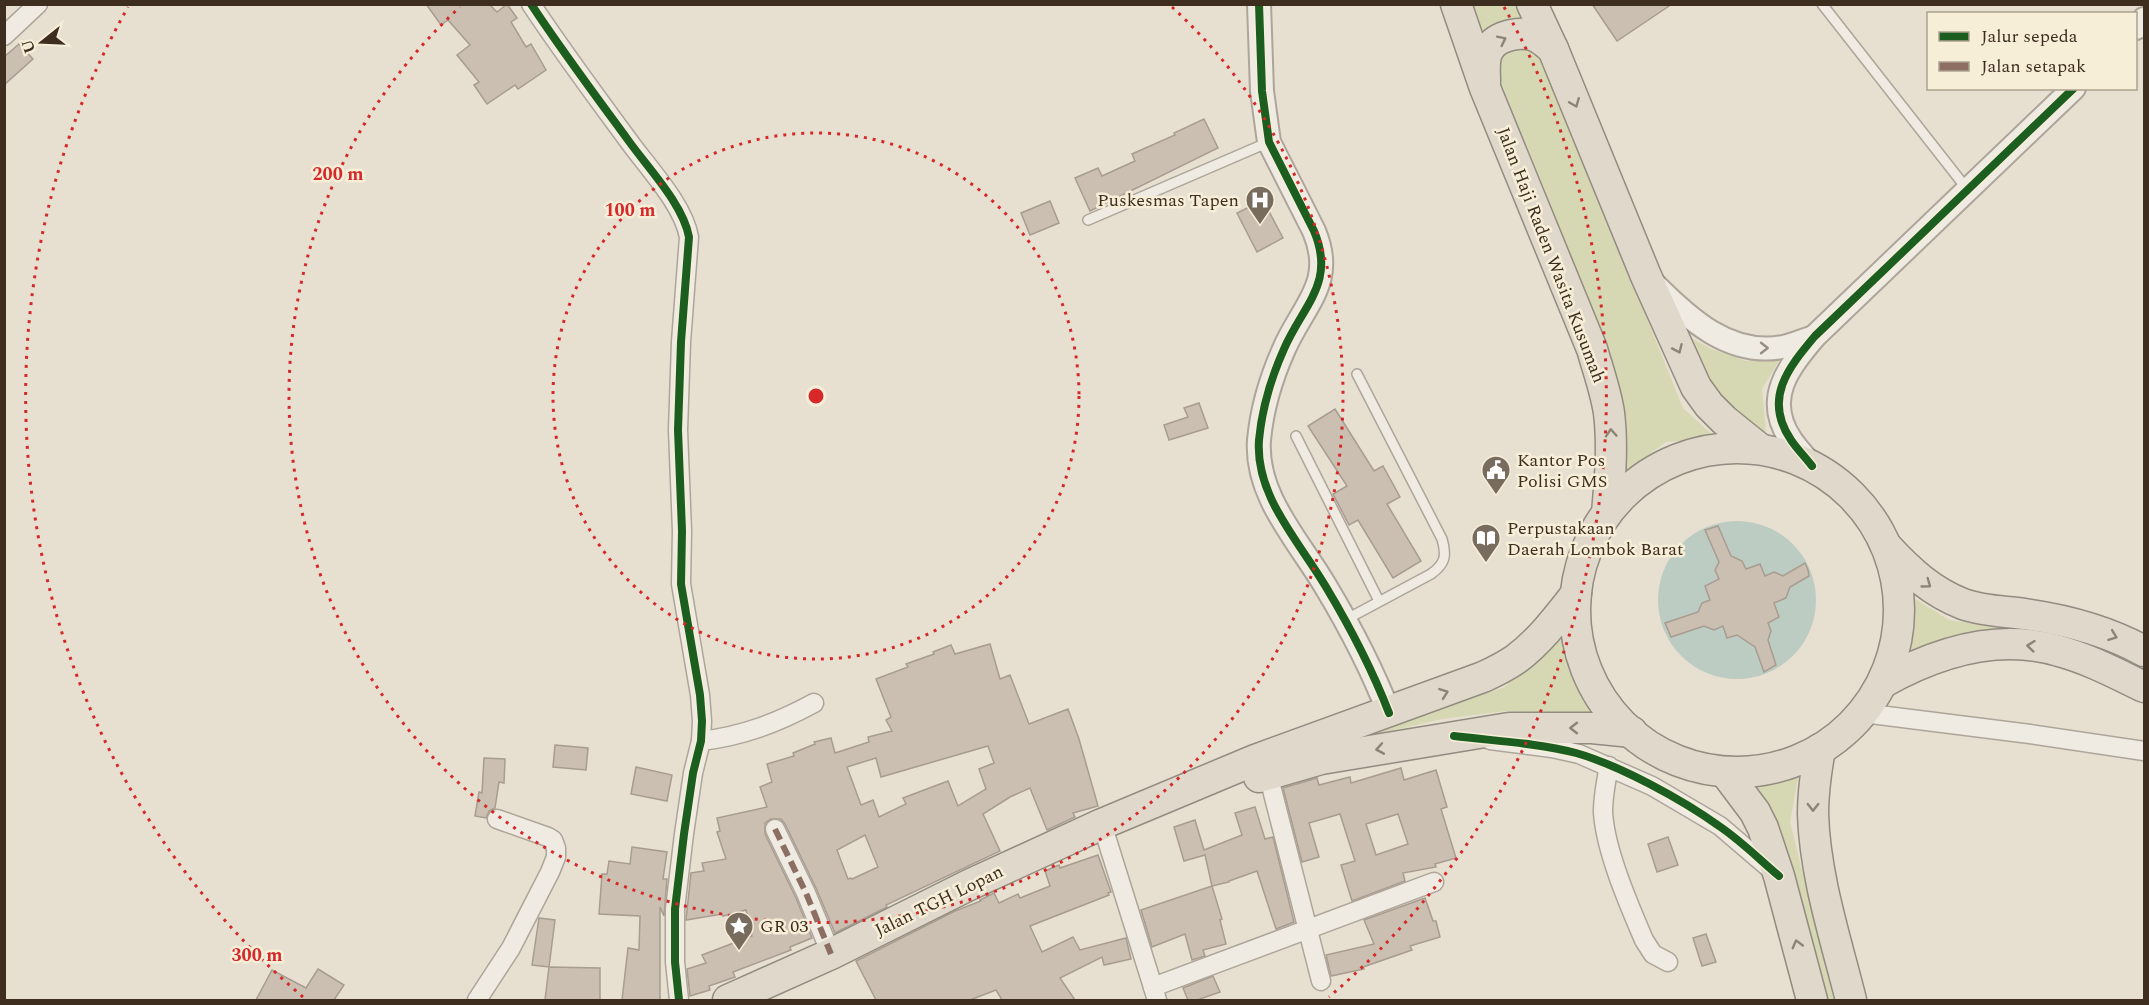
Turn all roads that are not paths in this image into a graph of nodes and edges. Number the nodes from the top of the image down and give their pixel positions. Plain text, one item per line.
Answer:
1 (38, 4) edge
2 (531, 4) edge
3 (1259, 4) edge
4 (1456, 4) edge
5 (1532, 4) edge
6 (1822, 4) edge
7 (4, 36) edge
8 (1553, 49) junction
9 (1485, 88) junction
10 (2072, 90) edge
11 (1269, 142) junction
12 (1969, 191) junction
13 (1088, 220) dead end
14 (1646, 276) junction
15 (1815, 336) junction
16 (1357, 374) dead end
17 (1296, 436) dead end
18 (1760, 449) junction
19 (1812, 466) junction
20 (1607, 513) junction
21 (1885, 544) junction
22 (1576, 594) junction
23 (1379, 601) junction
24 (1345, 620) junction
25 (2145, 651) edge
26 (1882, 683) junction
27 (2145, 687) edge
28 (814, 703) dead end
29 (1389, 713) junction
30 (1863, 713) junction
31 (1632, 732) junction
32 (1454, 736) junction
33 (701, 741) junction
34 (1318, 748) junction
35 (1820, 749) junction
36 (2145, 752) edge
37 (1610, 766) junction
38 (1725, 772) junction
39 (1268, 774) junction
40 (1152, 805) junction
41 (498, 819) dead end
42 (1102, 825) junction
43 (775, 829) dead end
44 (1779, 876) junction
45 (1434, 882) dead end
46 (1309, 928) junction
47 (831, 954) junction
48 (1668, 962) dead end
49 (1321, 981) dead end
50 (1155, 994) edge
51 (737, 999) edge
52 (477, 1000) edge
53 (679, 1000) edge
54 (1812, 1000) edge
55 (1851, 1000) edge

1 - 7 street
2 - 33 street
3 - 11 street
4 - 9 highway, Jalan Haji Raden Wasita Kusumah
5 - 8 highway
6 - 12 lane
9 -> 8 highway
8 -> 14 highway
20 -> 9 highway, Jalan Haji Raden Wasita Kusumah
10 - 12 street
11 - 13 lane
11 - 24 street
12 - 15 street
14 -> 15 street
14 -> 18 highway
15 - 19 street
16 - 23 lane
17 - 23 lane
18 - 19 highway
18 - 20 highway
19 - 21 highway
20 - 22 highway
21 -> 25 highway
21 - 26 highway
29 -> 22 highway
22 - 31 highway
23 - 24 lane
24 - 29 street
27 -> 26 highway
26 - 30 highway
28 - 33 street
29 - 34 highway
30 - 35 highway
30 - 36 street
31 -> 32 highway
31 - 38 highway
32 -> 34 highway
32 - 37 street
33 - 53 street
34 - 39 highway
34 - 40 highway
35 - 38 highway
35 -> 55 highway
37 - 44 street
37 - 48 street
38 - 44 highway
39 - 40 highway
39 - 46 street
40 - 42 highway, Jalan TGH Lopan
41 - 52 street
42 - 47 highway, Jalan TGH Lopan
42 - 50 street
43 - 47 street
54 -> 44 highway
45 - 46 street
46 - 49 street
46 - 50 street
47 - 51 highway, Jalan TGH Lopan

